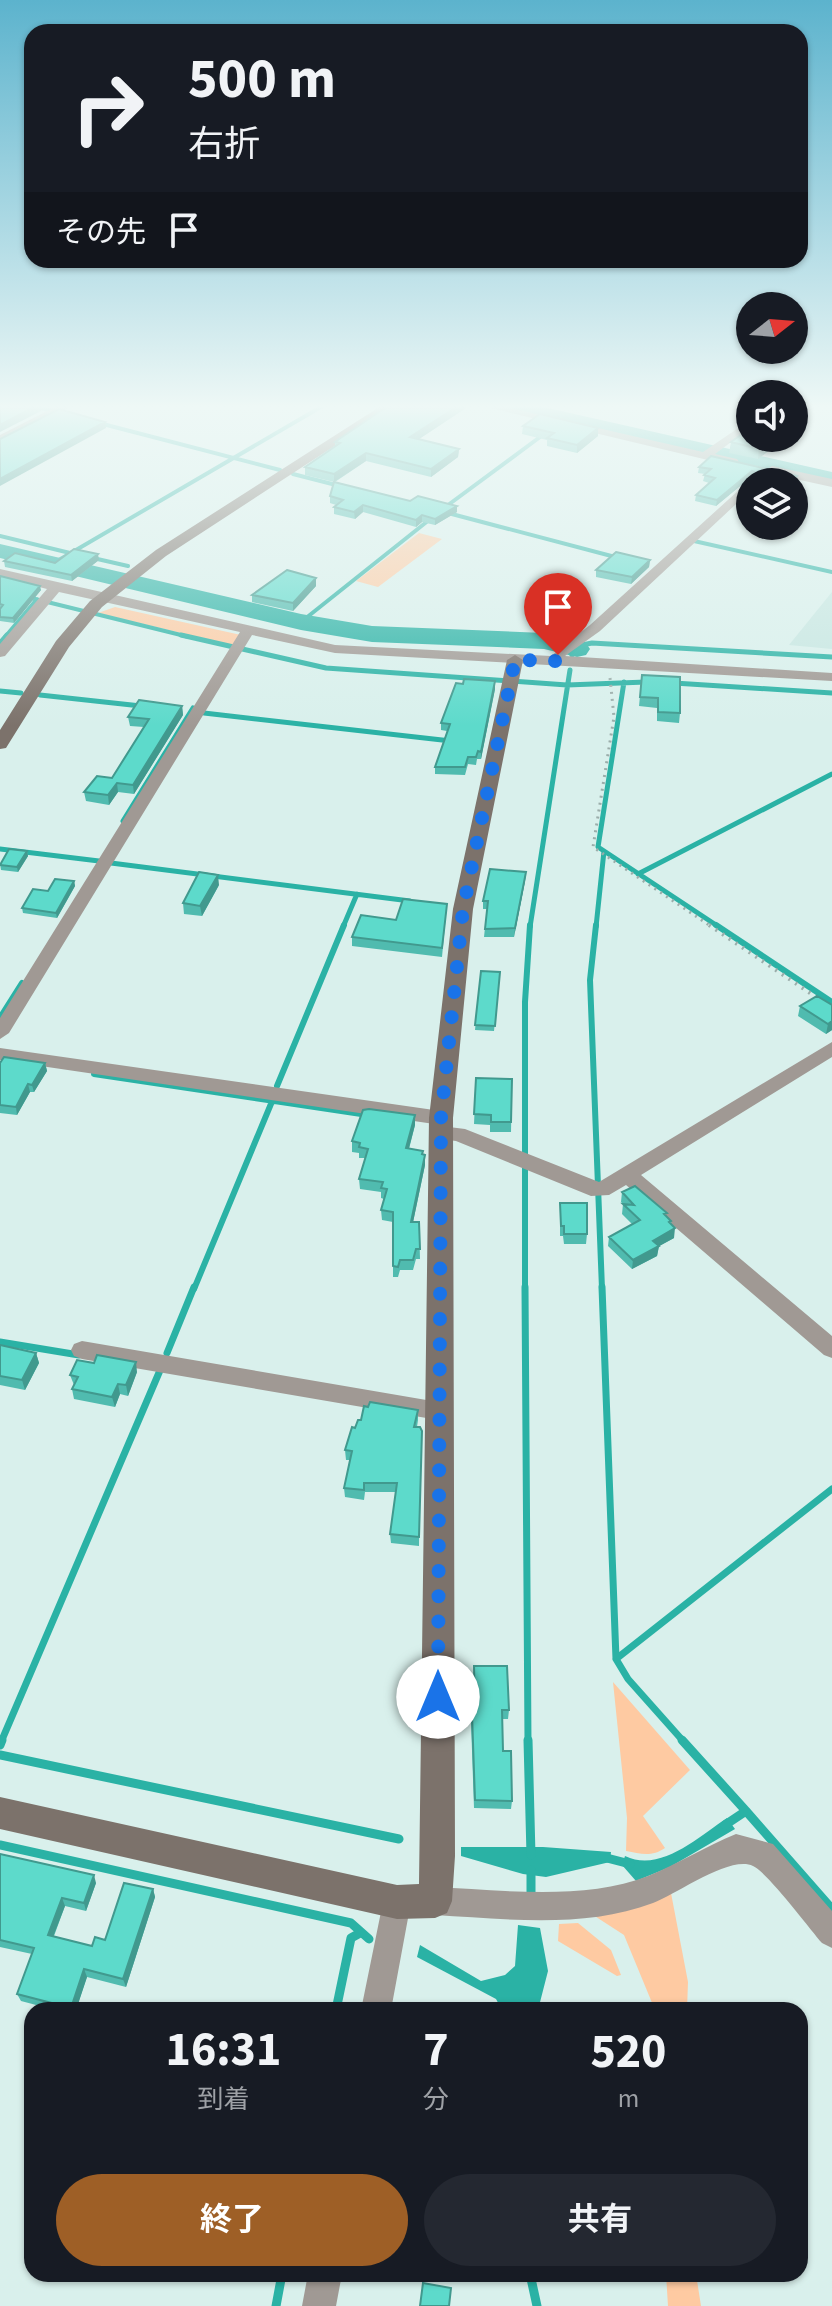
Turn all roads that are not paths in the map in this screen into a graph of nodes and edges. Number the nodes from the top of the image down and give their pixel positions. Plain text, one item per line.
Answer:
1 (228, 512) edge
2 (720, 512) edge
3 (0, 573) edge
4 (56, 587) junction
5 (93, 608) junction
6 (248, 631) junction
7 (565, 651) junction
8 (0, 653) edge
9 (512, 673) junction
10 (832, 677) edge
11 (0, 744) edge
12 (0, 1033) edge
13 (832, 1048) edge
14 (0, 1054) edge
15 (441, 1125) junction
16 (629, 1176) junction
17 (832, 1349) edge
18 (82, 1350) dead end
19 (438, 1411) junction
20 (0, 1813) edge
21 (435, 1901) junction
22 (397, 1902) junction
23 (832, 1933) edge
24 (378, 2002) edge
25 (324, 2282) edge
26 (319, 2306) edge

1 - 5 street
2 - 7 street
3 - 4 street
4 - 5 street
4 - 8 street
5 - 6 street
5 - 11 street
6 - 9 street
6 - 12 street
7 - 9 street
7 - 10 street
9 - 15 street
13 - 16 street
14 - 15 street
15 - 16 street
15 - 19 street
16 - 17 street
18 - 19 street
19 - 21 street
20 - 22 street
21 - 22 street
21 - 23 street
22 - 24 street
25 - 26 street

